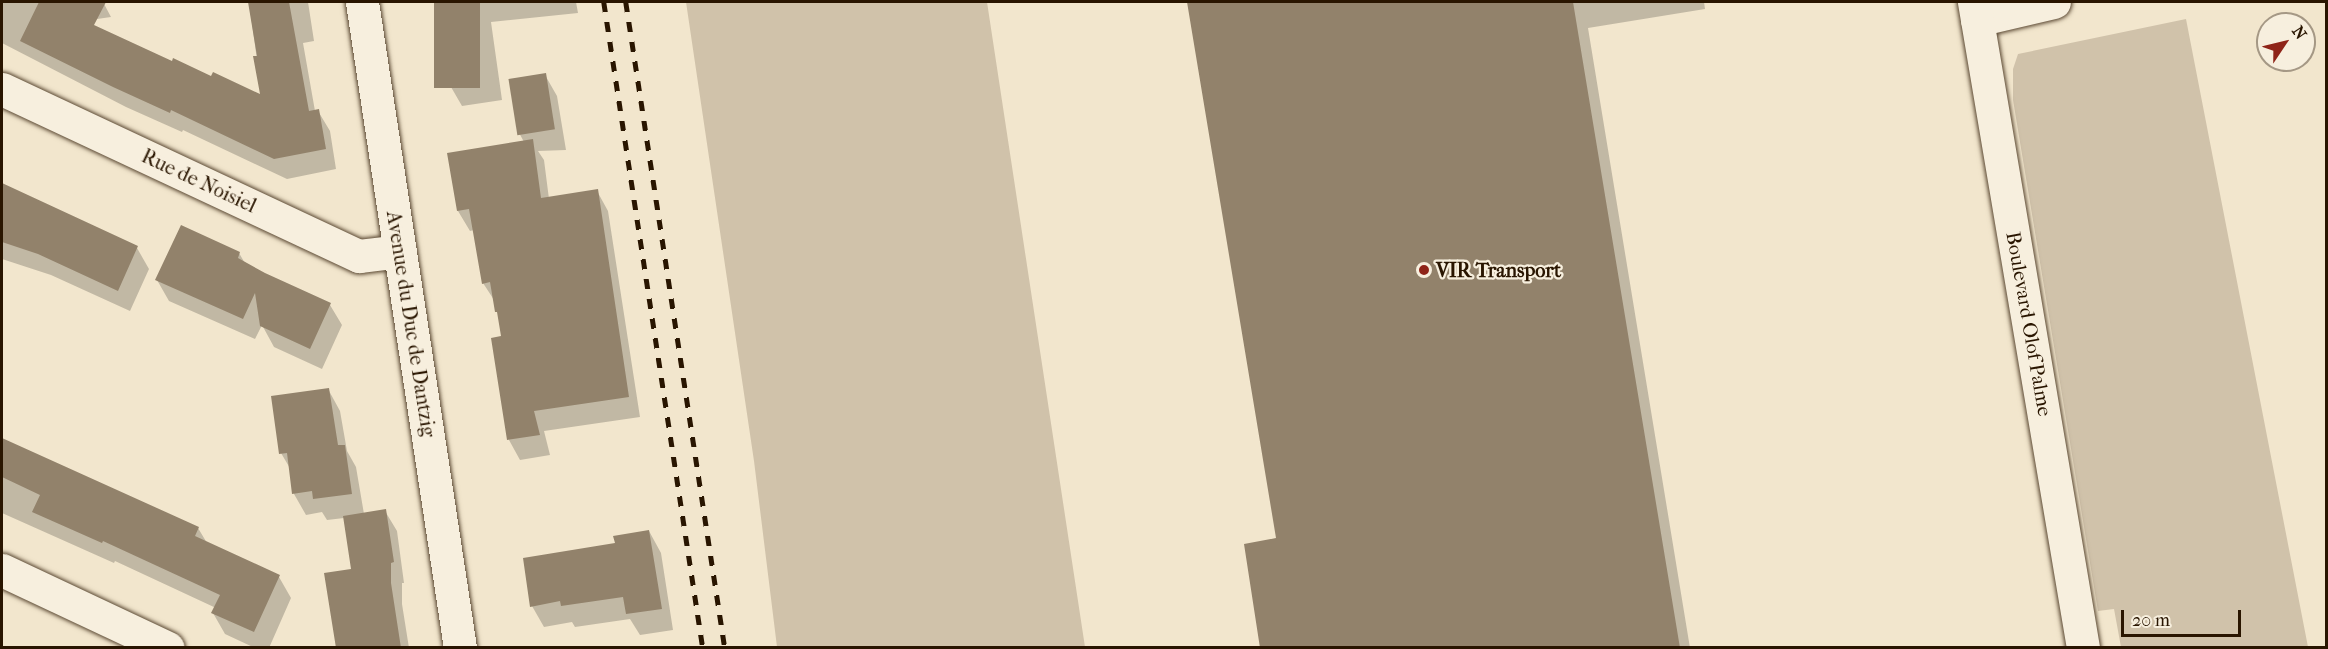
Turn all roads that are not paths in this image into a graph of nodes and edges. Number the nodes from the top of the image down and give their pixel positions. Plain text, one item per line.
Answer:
1 (362, 2) edge
2 (2054, 2) edge
3 (1975, 11) edge
4 (2, 89) edge
5 (400, 251) junction
6 (2, 570) edge
7 (168, 648) edge
8 (460, 648) edge
9 (2083, 648) edge

1 - 5 street, Avenue du Duc de Dantzig
2 - 3 street
3 - 9 street, Boulevard Olof Palme
4 - 5 street, Rue de Noisiel
5 - 8 street, Avenue du Duc de Dantzig
6 - 7 street

